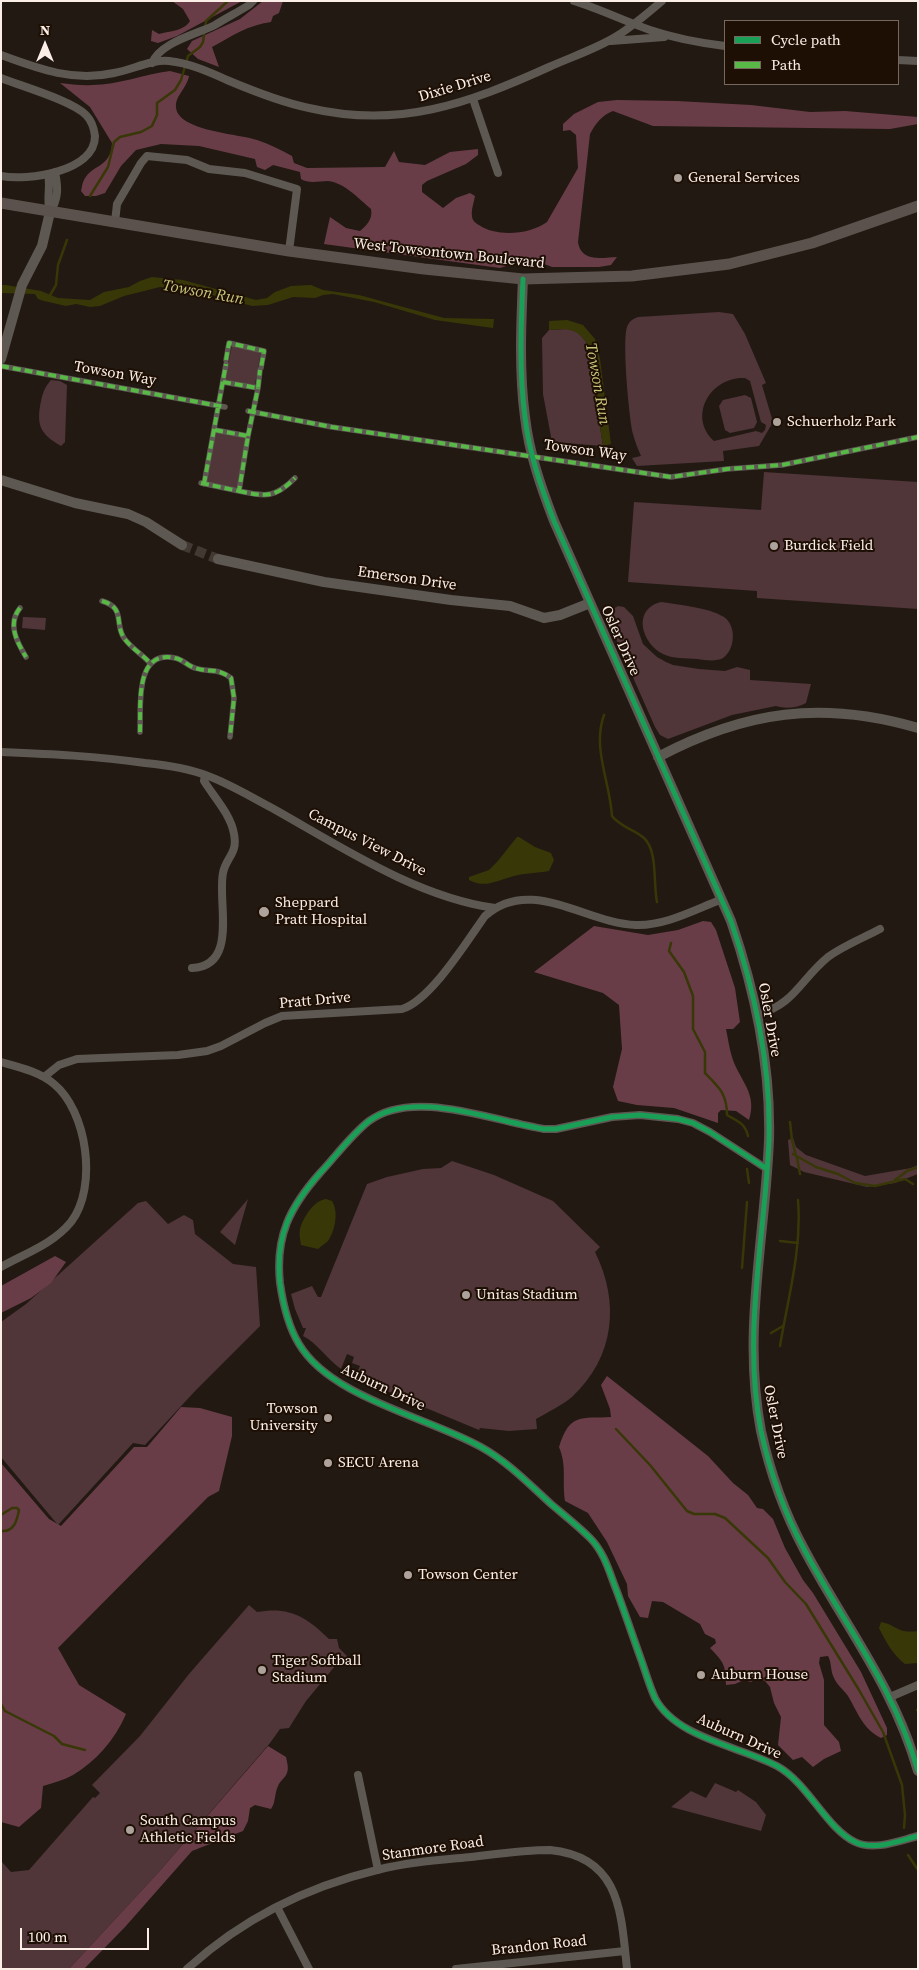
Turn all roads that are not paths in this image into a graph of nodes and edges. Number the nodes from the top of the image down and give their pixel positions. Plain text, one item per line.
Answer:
1 (253, 1) edge
2 (574, 1) edge
3 (662, 1) edge
4 (635, 24) junction
5 (670, 36) junction
6 (606, 42) junction
7 (724, 46) edge
8 (1, 54) edge
9 (899, 60) edge
10 (918, 61) edge
11 (152, 63) junction
12 (1, 78) edge
13 (473, 98) junction
14 (52, 173) junction
15 (498, 173) dead end
16 (1, 176) edge
17 (1, 203) edge
18 (918, 206) edge
19 (50, 212) junction
20 (115, 222) junction
21 (289, 251) junction
22 (523, 279) junction
23 (1, 359) edge
24 (1, 366) edge
25 (223, 382) junction
26 (258, 388) junction
27 (222, 406) junction
28 (250, 411) junction
29 (215, 430) junction
30 (248, 436) junction
31 (918, 437) edge
32 (295, 478) dead end
33 (1, 480) edge
34 (239, 491) junction
35 (182, 546) tunnel mouth
36 (218, 559) tunnel mouth
37 (102, 601) dead end
38 (590, 603) junction
39 (20, 608) dead end
40 (26, 657) dead end
41 (150, 663) junction
42 (918, 728) edge
43 (140, 732) dead end
44 (230, 736) dead end
45 (1, 752) edge
46 (658, 757) junction
47 (205, 774) junction
48 (720, 900) junction
49 (495, 908) junction
50 (880, 929) dead end
51 (192, 968) dead end
52 (757, 1015) junction
53 (1, 1062) edge
54 (44, 1077) junction
55 (767, 1169) junction
56 (1, 1267) edge
57 (918, 1685) edge
58 (890, 1697) junction
59 (918, 1771) edge
60 (358, 1775) dead end
61 (918, 1836) edge
62 (378, 1870) junction
63 (277, 1907) junction
64 (625, 1951) junction
65 (187, 1969) edge
66 (309, 1969) edge
67 (456, 1969) edge
68 (627, 1969) edge

1 - 11 street
2 - 4 street
3 - 4 street, Dixie Drive
4 - 5 street
4 - 6 street, Dixie Drive
5 - 6 street
5 - 7 street
6 - 13 street, Dixie Drive
8 - 11 street
9 - 10 street
11 - 13 street, Dixie Drive
12 - 14 street
13 - 15 street
14 - 16 street
14 - 19 street
17 - 19 main road, West Towsontown Boulevard
18 - 22 main road, West Towsontown Boulevard
19 - 20 main road, West Towsontown Boulevard
19 - 23 street
20 - 21 main road, West Towsontown Boulevard
20 - 21 street
21 - 22 main road, West Towsontown Boulevard
22 - 38 street, Osler Drive
24 - 27 street, Towson Way
25 - 26 street
25 - 26 street
25 - 27 street
26 - 28 street
27 - 29 street
28 - 30 street
28 - 31 street, Towson Way
29 - 30 street
29 - 34 street
30 - 34 street
32 - 34 street
33 - 35 street
36 - 38 street, Emerson Drive
37 - 41 street
38 - 46 street, Osler Drive
39 - 40 street
41 - 43 street
41 - 44 street
42 - 46 street
45 - 47 street, Campus View Drive
46 - 48 street, Osler Drive
47 - 49 street, Campus View Drive
47 - 51 street
48 - 49 street, Campus View Drive
48 - 52 street, Osler Drive
49 - 54 street, Pratt Drive
50 - 52 street
52 - 55 street, Osler Drive
53 - 54 street
54 - 56 street
55 - 58 street, Osler Drive
55 - 61 street, Auburn Drive
57 - 58 street
58 - 59 street, Osler Drive
60 - 62 street
62 - 63 street, Stanmore Road
62 - 64 street, Stanmore Road
63 - 65 street, Stanmore Road
63 - 66 street
64 - 67 street, Brandon Road
64 - 68 street, Stanmore Road

